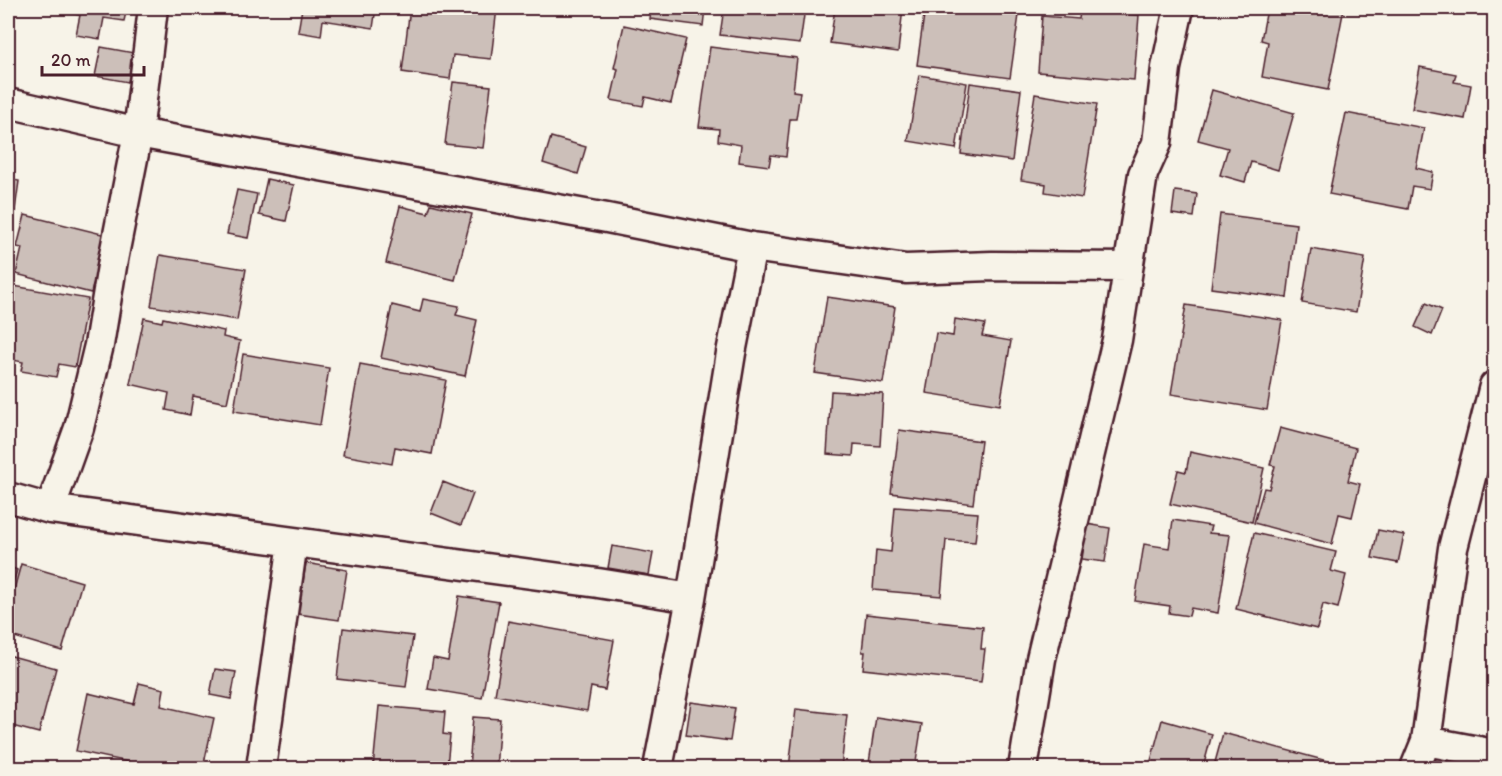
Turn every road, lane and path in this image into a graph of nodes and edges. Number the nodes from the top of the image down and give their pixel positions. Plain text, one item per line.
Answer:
1 (153, 8) edge
2 (1179, 8) edge
3 (8, 103) edge
4 (138, 133) junction
5 (752, 247) junction
6 (1128, 267) junction
7 (1494, 386) edge
8 (8, 497) edge
9 (50, 509) junction
10 (292, 542) junction
11 (691, 598) junction
12 (1426, 741) junction
13 (1494, 754) edge
14 (261, 768) edge
15 (658, 768) edge
16 (1023, 768) edge
17 (1415, 768) edge

1 - 4 street
2 - 6 street
3 - 4 street
4 - 5 street
4 - 9 street
5 - 6 street
5 - 11 street
6 - 16 street
7 - 12 street
8 - 9 street
9 - 10 street
10 - 11 street
10 - 14 street
11 - 15 street
12 - 13 street
12 - 17 street

